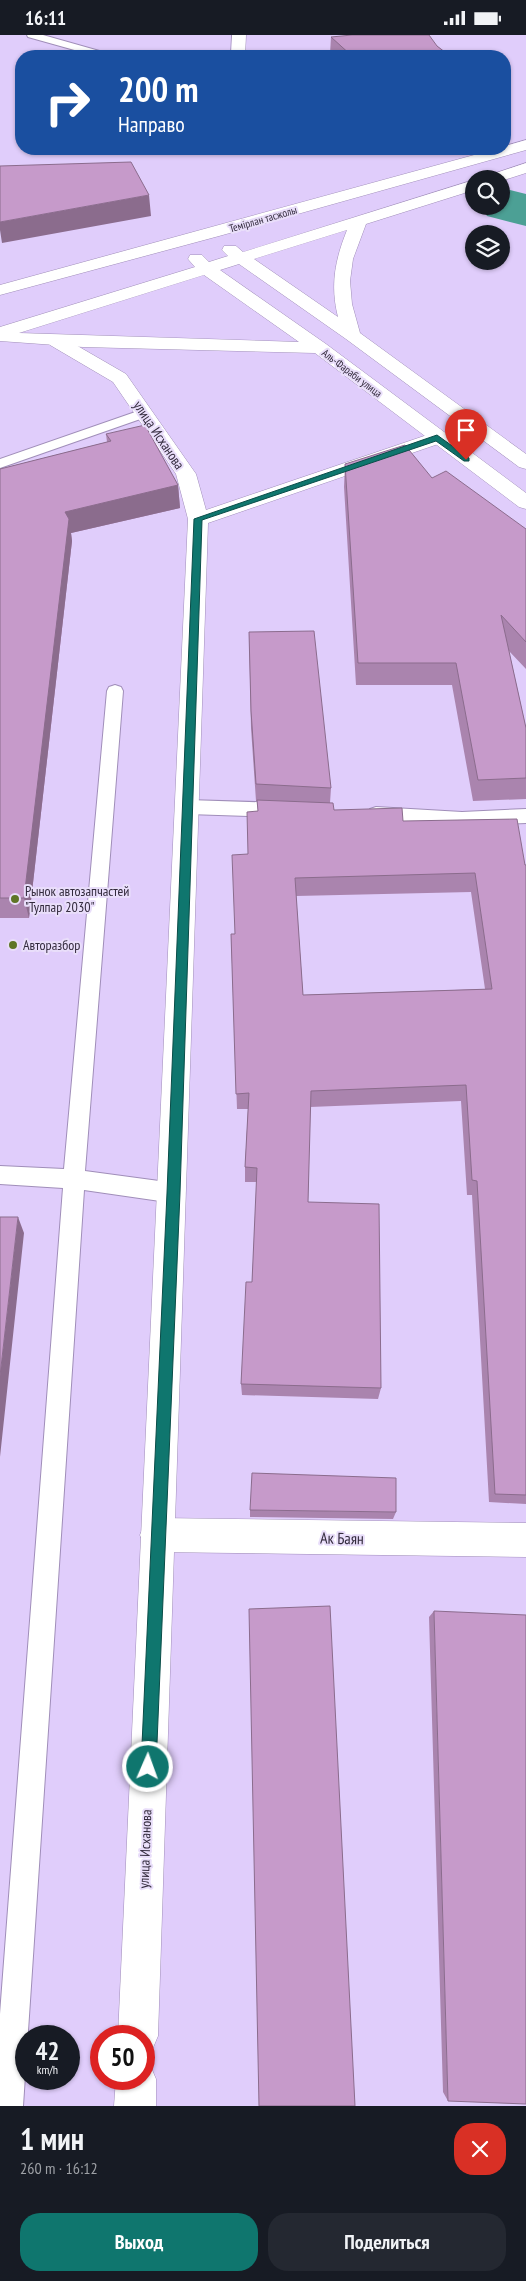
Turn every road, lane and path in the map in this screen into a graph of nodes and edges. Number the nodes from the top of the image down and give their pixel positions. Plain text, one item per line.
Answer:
1 (32, 35) edge
2 (239, 35) edge
3 (85, 50) edge
4 (238, 50) edge
5 (526, 145) edge
6 (511, 149) edge
7 (487, 155) edge
8 (526, 169) edge
9 (510, 174) edge
10 (465, 188) edge
11 (359, 220) junction
12 (213, 233) junction
13 (178, 243) junction
14 (239, 258) junction
15 (206, 268) junction
16 (0, 290) edge
17 (0, 333) edge
18 (352, 335) junction
19 (0, 337) edge
20 (56, 341) junction
21 (320, 349) junction
22 (144, 413) junction
23 (437, 438) junction
24 (526, 463) edge
25 (0, 464) edge
26 (526, 503) edge
27 (198, 519) junction
28 (116, 691) dead end
29 (188, 807) junction
30 (302, 811) edge
31 (359, 813) edge
32 (526, 816) edge
33 (0, 1175) edge
34 (74, 1179) junction
35 (174, 1193) junction
36 (157, 1535) junction
37 (526, 1540) edge
38 (138, 2025) edge
39 (136, 2090) edge
40 (8, 2106) edge
41 (135, 2106) edge

1 - 3 lane
2 - 4 main road
5 - 6 main road, Темірлан тасжолы
7 - 12 main road, Темірлан тасжолы
8 - 9 main road
10 - 11 main road
11 - 14 main road
11 - 18 main road
12 - 13 main road, Темірлан тасжолы
12 - 14 main road
13 - 15 main road, Аль-Фараби улица
13 - 16 main road, Темірлан тасжолы
14 - 15 main road
14 - 18 main road
15 - 17 main road
15 - 21 main road, Аль-Фараби улица
18 - 24 main road
19 - 20 main road
20 - 21 main road
20 - 22 main road, улица Исханова
21 - 23 main road, Аль-Фараби улица
22 - 25 lane
22 - 27 main road, улица Исханова
23 - 26 main road, Аль-Фараби улица
23 - 27 main road
27 - 29 main road, улица Исханова
28 - 34 lane
29 - 30 lane
29 - 35 main road, улица Исханова
31 - 32 lane
33 - 34 lane
34 - 35 lane
34 - 40 lane
35 - 36 main road, улица Исханова
36 - 37 main road, Ак Баян
36 - 38 main road, улица Исханова
39 - 41 main road

